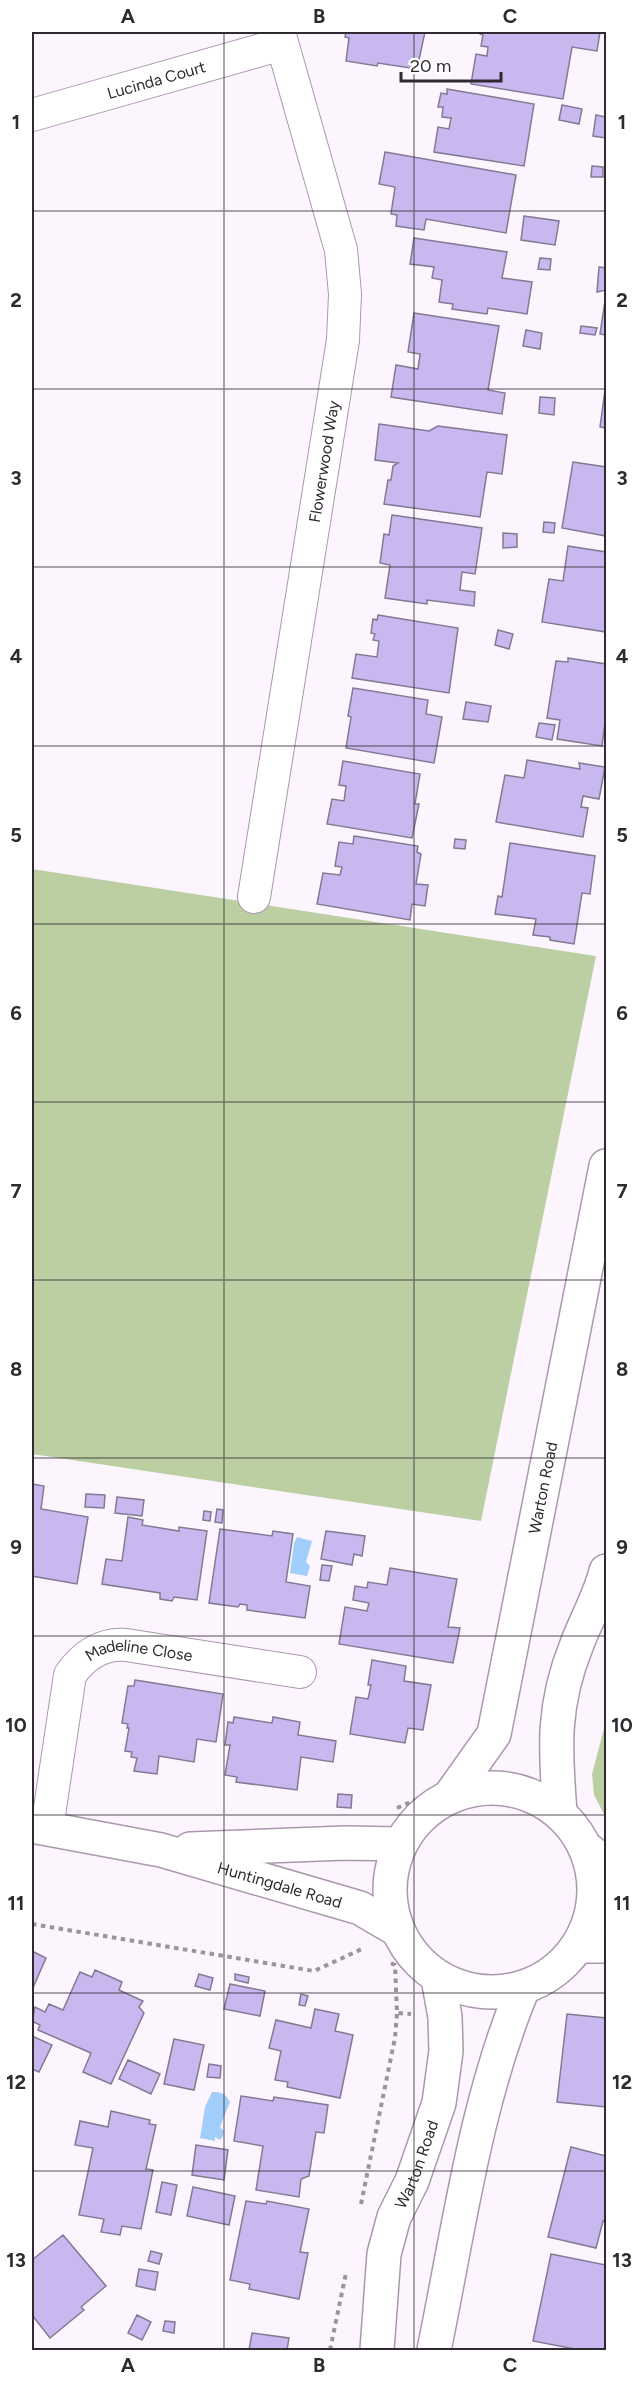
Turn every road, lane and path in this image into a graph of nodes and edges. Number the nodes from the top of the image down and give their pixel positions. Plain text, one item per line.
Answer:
1 (280, 38) edge
2 (32, 115) edge
3 (254, 897) dead end
4 (606, 1166) edge
5 (606, 1571) edge
6 (300, 1672) dead end
7 (450, 1796) junction
8 (560, 1812) junction
9 (39, 1827) edge
10 (400, 1844) junction
11 (161, 1850) junction
12 (597, 1857) edge
13 (32, 1924) edge
14 (396, 1929) junction
15 (592, 1946) edge
16 (365, 1947) dead end
17 (385, 1959) dead end
18 (438, 1978) junction
19 (523, 1988) junction
20 (397, 2013) junction
21 (420, 2015) dead end
22 (359, 2211) dead end
23 (347, 2269) dead end
24 (330, 2350) edge
25 (377, 2350) edge
26 (434, 2350) edge

1 - 2 street, Lucinda Court
1 - 3 street, Flowerwood Way
4 - 7 main road, Warton Road
5 - 8 main road
6 - 9 street, Madeline Close
7 - 8 main road, Warton Road
7 - 10 main road, Warton Road
8 - 12 main road, Warton Road
9 - 11 main road, Huntingdale Road
10 - 11 main road, Huntingdale Road
10 - 14 main road, Warton Road
11 - 14 main road, Huntingdale Road
12 - 15 main road, Warton Road
13 - 16 path
14 - 18 main road, Warton Road
15 - 19 main road, Warton Road
17 - 20 path
18 - 19 main road, Warton Road
18 - 25 main road, Warton Road
19 - 26 main road
20 - 21 path
20 - 22 path
23 - 24 path

